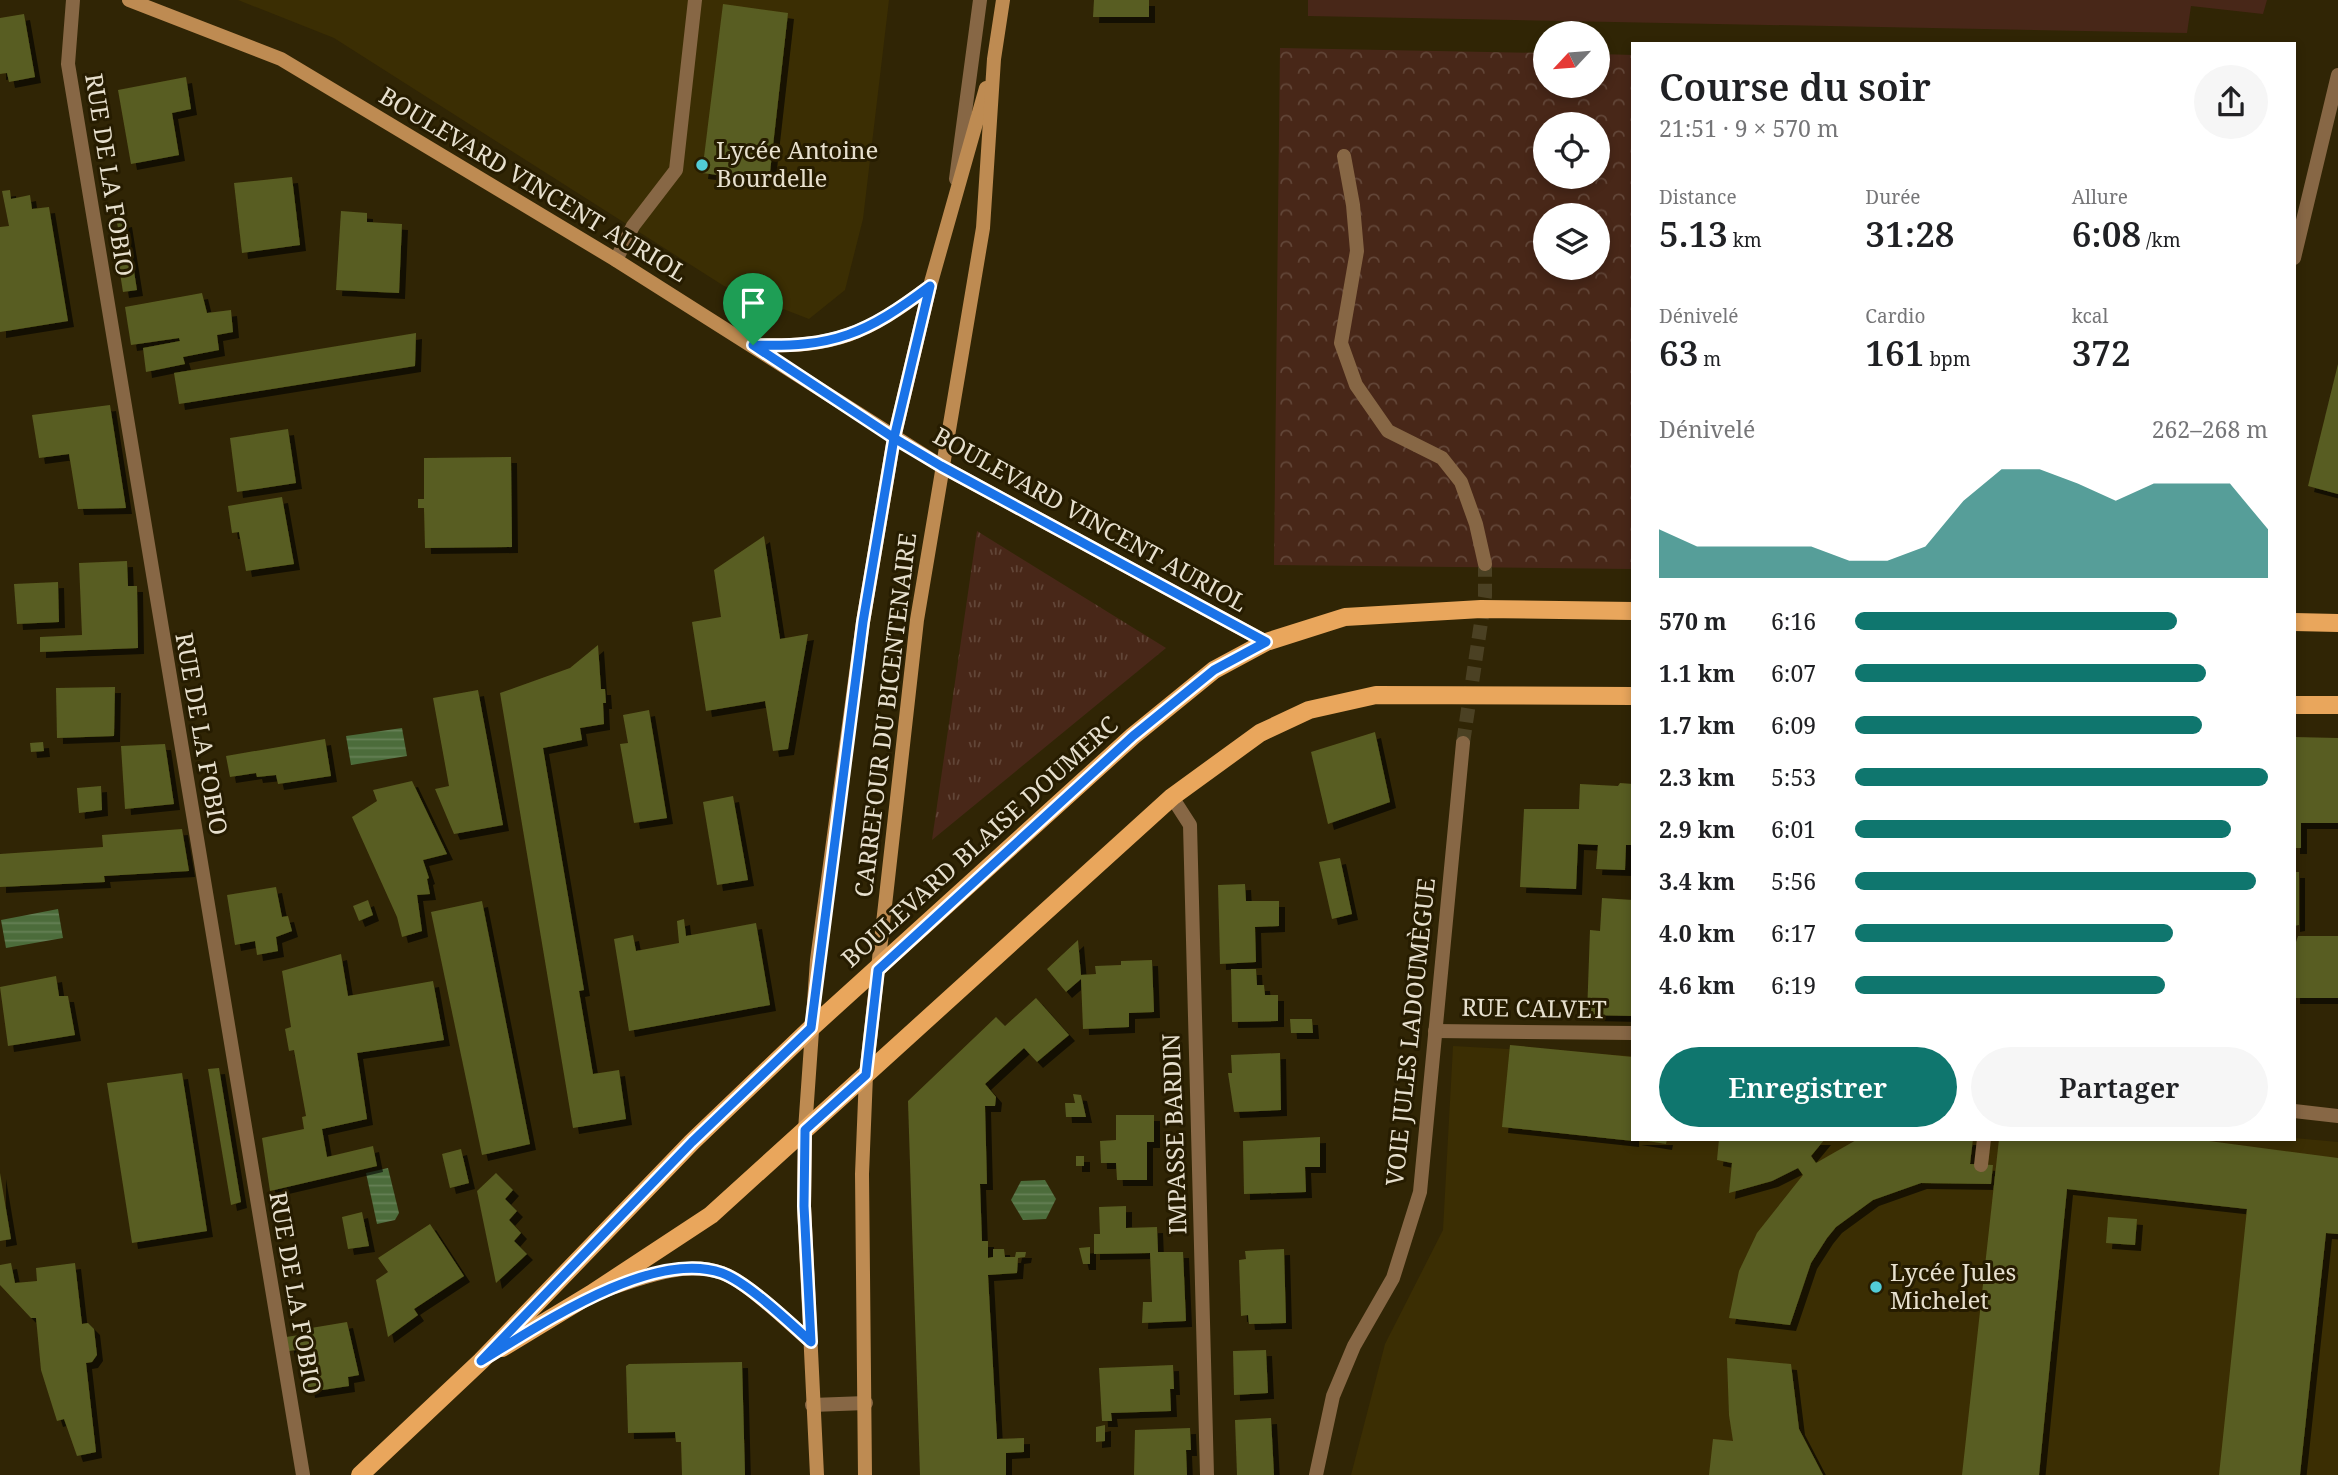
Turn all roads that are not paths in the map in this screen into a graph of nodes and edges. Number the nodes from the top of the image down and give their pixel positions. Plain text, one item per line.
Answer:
1 (73, 0) edge
2 (129, 0) edge
3 (695, 0) edge
4 (980, 0) edge
5 (1003, 0) edge
6 (994, 59) junction
7 (2338, 75) edge
8 (1344, 156) dead end
9 (950, 222) junction
10 (2296, 250) edge
11 (616, 260) junction
12 (930, 286) junction
13 (753, 345) junction
14 (894, 438) junction
15 (941, 466) junction
16 (1485, 564) tunnel mouth
17 (1631, 611) edge
18 (2296, 622) edge
19 (2338, 623) edge
20 (1266, 642) junction
21 (1631, 696) edge
22 (2296, 705) edge
23 (2338, 705) edge
24 (1463, 743) tunnel mouth
25 (1172, 797) junction
26 (878, 970) junction
27 (811, 1028) junction
28 (1435, 1031) junction
29 (1631, 1033) edge
30 (866, 1075) junction
31 (2296, 1111) edge
32 (2338, 1116) edge
33 (805, 1130) junction
34 (1984, 1141) edge
35 (1981, 1166) dead end
36 (592, 1294) junction
37 (811, 1342) junction
38 (481, 1361) junction
39 (866, 1403) junction
40 (812, 1405) junction
41 (303, 1475) edge
42 (360, 1475) edge
43 (817, 1475) edge
44 (865, 1475) edge
45 (1207, 1475) edge
46 (1316, 1475) edge

1 - 41 street, RUE DE LA FOBIO
2 - 11 main road, BOULEVARD VINCENT AURIOL
3 - 11 street
4 - 9 street
5 - 6 main road
6 - 9 main road, CARREFOUR DU BICENTENAIRE
6 - 15 main road, CARREFOUR DU BICENTENAIRE
7 - 10 street
8 - 16 street
9 - 12 main road, CARREFOUR DU BICENTENAIRE
11 - 13 main road, BOULEVARD VINCENT AURIOL
12 - 13 main road
12 - 14 main road, CARREFOUR DU BICENTENAIRE
13 - 14 main road, BOULEVARD VINCENT AURIOL
14 - 15 main road, BOULEVARD VINCENT AURIOL
14 - 27 main road, CARREFOUR DU BICENTENAIRE
15 - 20 main road, BOULEVARD VINCENT AURIOL
15 - 26 main road, CARREFOUR DU BICENTENAIRE
17 - 20 main road, BOULEVARD BLAISE DOUMERC
18 - 19 main road
20 - 26 main road, BOULEVARD BLAISE DOUMERC
21 - 25 main road, BOULEVARD BLAISE DOUMERC
22 - 23 main road
24 - 28 street, VOIE JULES LADOUMÈGUE
25 - 30 main road, BOULEVARD BLAISE DOUMERC
25 - 45 street, IMPASSE BARDIN
26 - 27 main road, BOULEVARD BLAISE DOUMERC
26 - 30 main road, CARREFOUR DU BICENTENAIRE
27 - 33 main road, CARREFOUR DU BICENTENAIRE
27 - 38 main road, BOULEVARD BLAISE DOUMERC
28 - 29 street, RUE CALVET
28 - 46 street, VOIE JULES LADOUMÈGUE
30 - 33 main road, BOULEVARD BLAISE DOUMERC
30 - 39 main road, CARREFOUR DU BICENTENAIRE
31 - 32 street
33 - 36 main road, BOULEVARD BLAISE DOUMERC
33 - 37 main road, CARREFOUR DU BICENTENAIRE
34 - 35 street
36 - 37 main road
36 - 38 main road, BOULEVARD BLAISE DOUMERC
37 - 40 main road, CARREFOUR DU BICENTENAIRE
38 - 42 main road, BOULEVARD BLAISE DOUMERC
39 - 40 street
39 - 44 main road, CARREFOUR DU BICENTENAIRE
40 - 43 main road, CARREFOUR DU BICENTENAIRE

